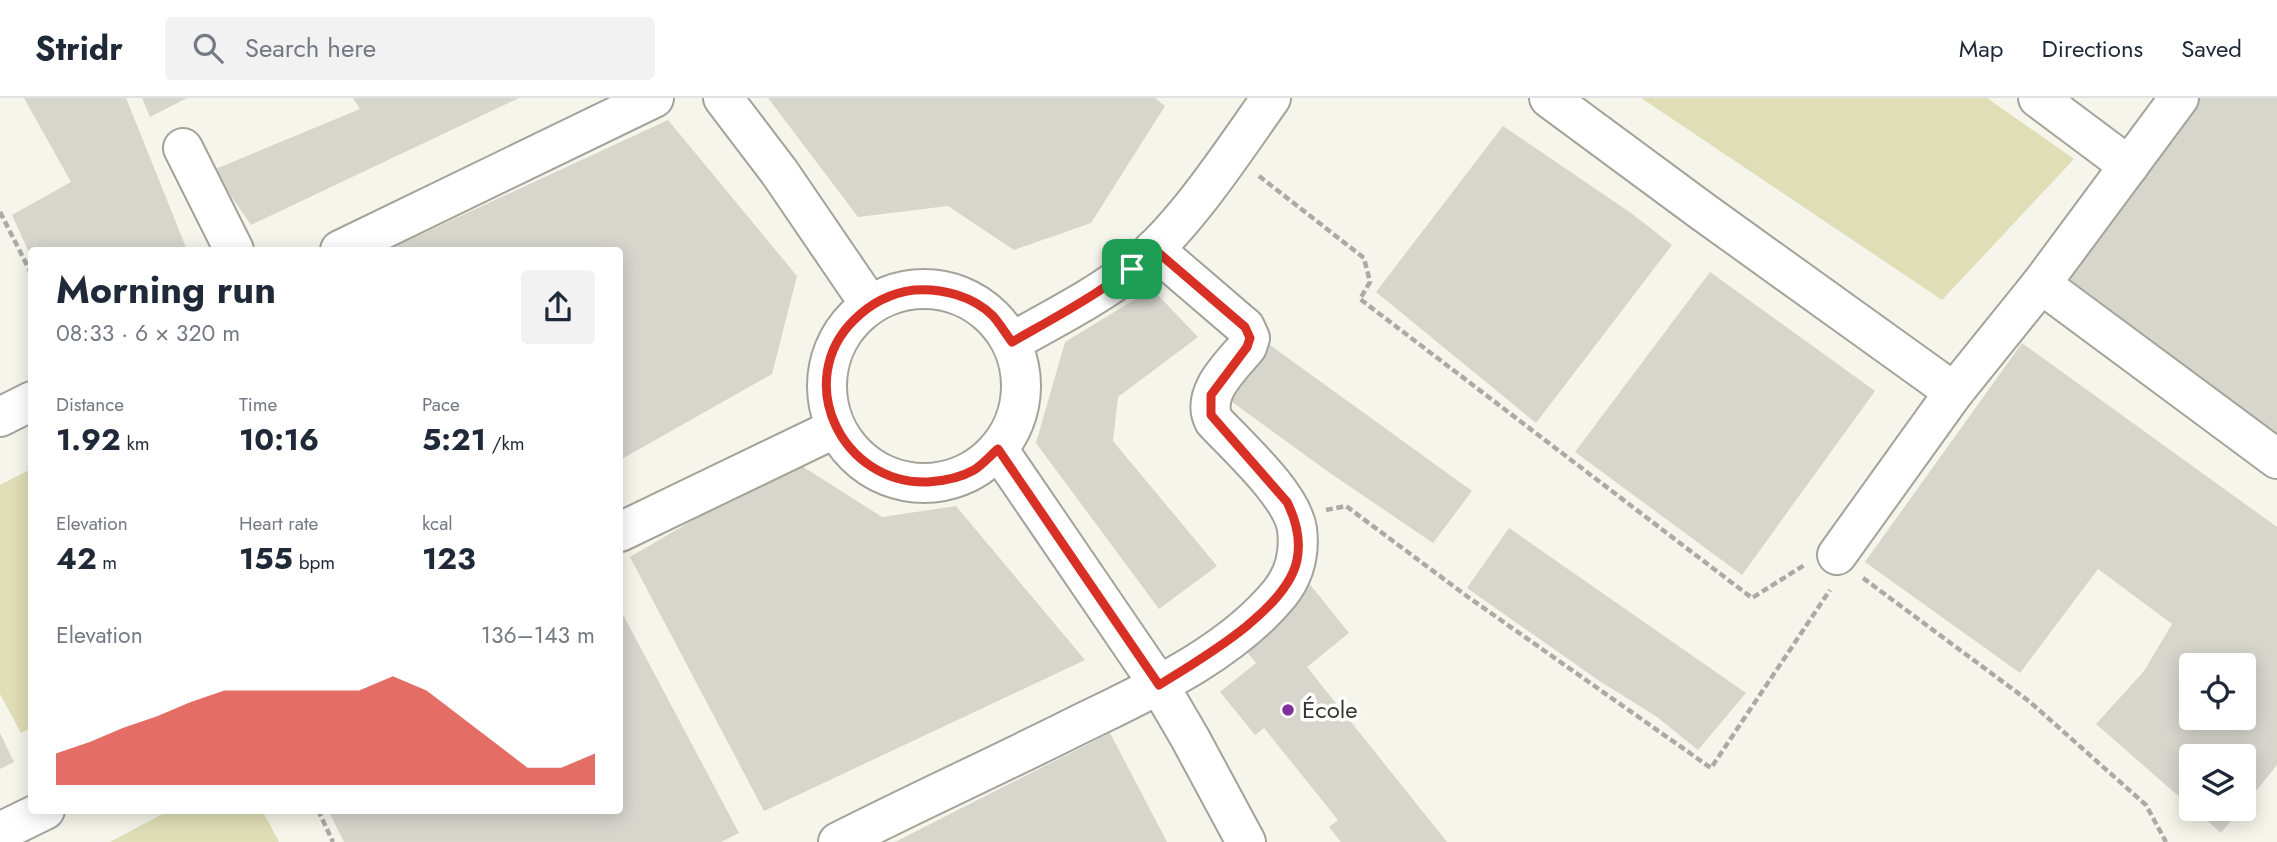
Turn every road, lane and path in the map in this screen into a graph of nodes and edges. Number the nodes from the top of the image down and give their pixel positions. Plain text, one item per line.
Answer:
1 (654, 98) edge
2 (723, 98) edge
3 (1271, 98) edge
4 (1549, 98) edge
5 (2038, 98) edge
6 (2179, 98) edge
7 (183, 148) dead end
8 (1231, 153) junction
9 (2129, 166) junction
10 (0, 212) edge
11 (232, 247) edge
12 (346, 247) edge
13 (1154, 249) junction
14 (28, 267) edge
15 (2041, 284) junction
16 (870, 305) junction
17 (1012, 342) junction
18 (1954, 392) junction
19 (28, 403) edge
20 (0, 417) edge
21 (836, 428) junction
22 (998, 449) junction
23 (2277, 459) edge
24 (1294, 516) junction
25 (623, 531) edge
26 (1842, 559) junction
27 (1159, 685) junction
28 (37, 814) edge
29 (320, 814) edge
30 (0, 832) edge
31 (333, 842) edge
32 (838, 842) edge
33 (1246, 842) edge
34 (2166, 842) edge

1 - 12 street
2 - 16 street
3 - 8 street
4 - 18 street
5 - 9 street
6 - 9 street
7 - 11 street
8 - 13 street
8 - 26 path
9 - 15 street
10 - 14 path
13 - 17 street
13 - 24 street
15 - 18 street
15 - 23 street
16 - 17 street
16 - 21 street
17 - 22 street
18 - 26 street
19 - 20 street
21 - 22 street
21 - 25 street
22 - 27 street
24 - 26 path
24 - 27 street
26 - 34 path
27 - 32 street
27 - 33 street
28 - 30 street
29 - 31 path

